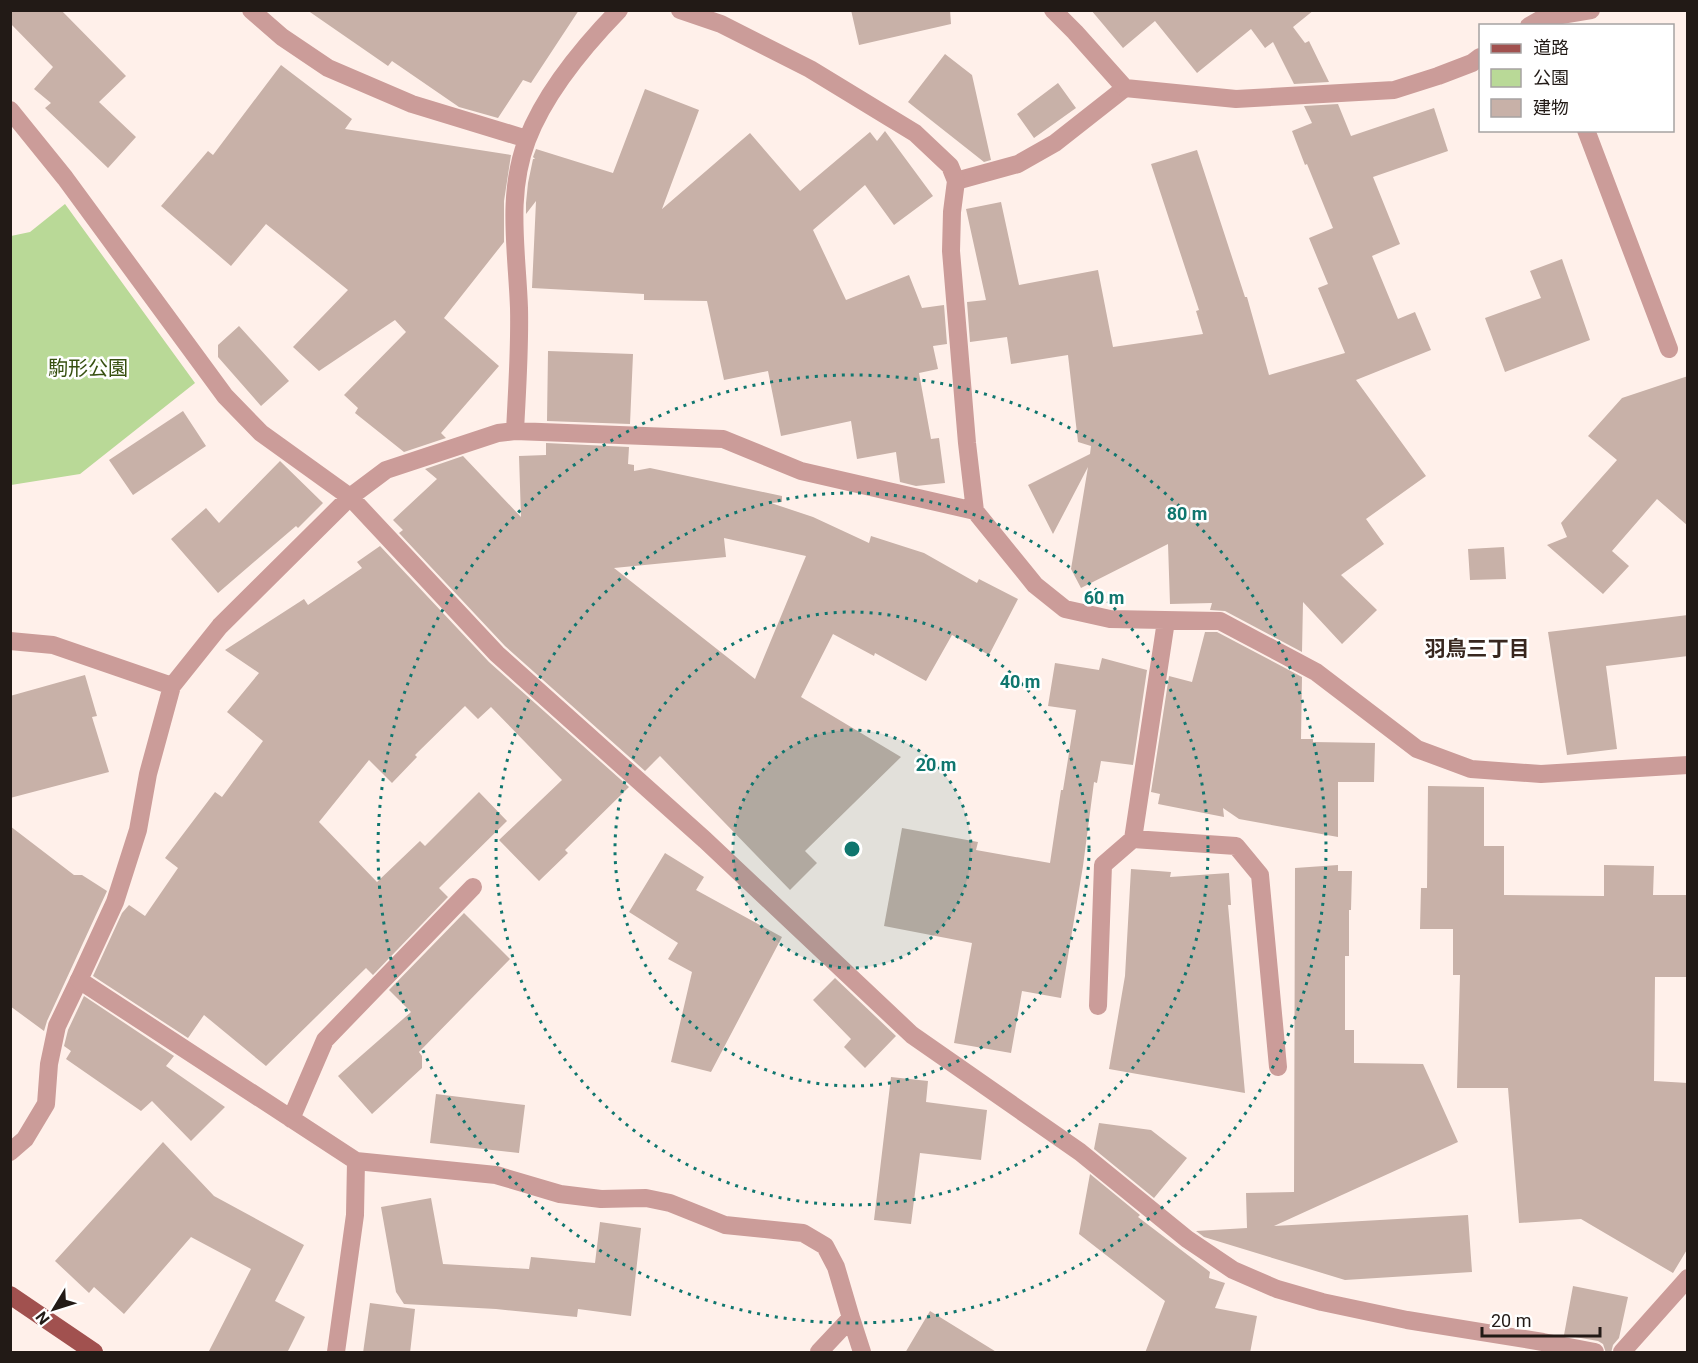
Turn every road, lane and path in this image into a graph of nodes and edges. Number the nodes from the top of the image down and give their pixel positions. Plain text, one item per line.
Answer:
1 (251, 10) edge
2 (619, 10) edge
3 (681, 10) edge
4 (1053, 10) edge
5 (1588, 11) edge
6 (1540, 23) edge
7 (1479, 58) edge
8 (1125, 88) junction
9 (10, 110) edge
10 (1587, 132) edge
11 (527, 140) junction
12 (956, 182) junction
13 (1669, 349) dead end
14 (515, 431) junction
15 (350, 497) junction
16 (975, 511) junction
17 (1166, 621) junction
18 (10, 641) edge
19 (172, 686) junction
20 (1688, 765) edge
21 (1133, 839) junction
22 (473, 887) dead end
23 (79, 980) junction
24 (1098, 1006) dead end
25 (1278, 1067) dead end
26 (291, 1119) junction
27 (10, 1152) edge
28 (356, 1161) junction
29 (1688, 1278) edge
30 (10, 1295) edge
31 (851, 1318) junction
32 (94, 1353) edge
33 (336, 1353) edge
34 (819, 1353) edge
35 (862, 1353) edge
36 (1594, 1353) edge
37 (1622, 1353) edge

1 - 11 street
2 - 11 street
3 - 12 street
4 - 8 street
5 - 6 street
7 - 8 street
8 - 12 street
9 - 15 street
10 - 13 street
11 - 14 street
12 - 16 street
14 - 15 street
14 - 16 street
15 - 19 street
15 - 36 street
16 - 17 street
17 - 20 street
17 - 21 street
18 - 19 street
19 - 23 street
21 - 24 street
21 - 25 street
22 - 26 street
23 - 26 street
23 - 27 street
26 - 28 street
28 - 31 street
28 - 33 street
29 - 37 street
30 - 32 main road
31 - 34 street
31 - 35 street

